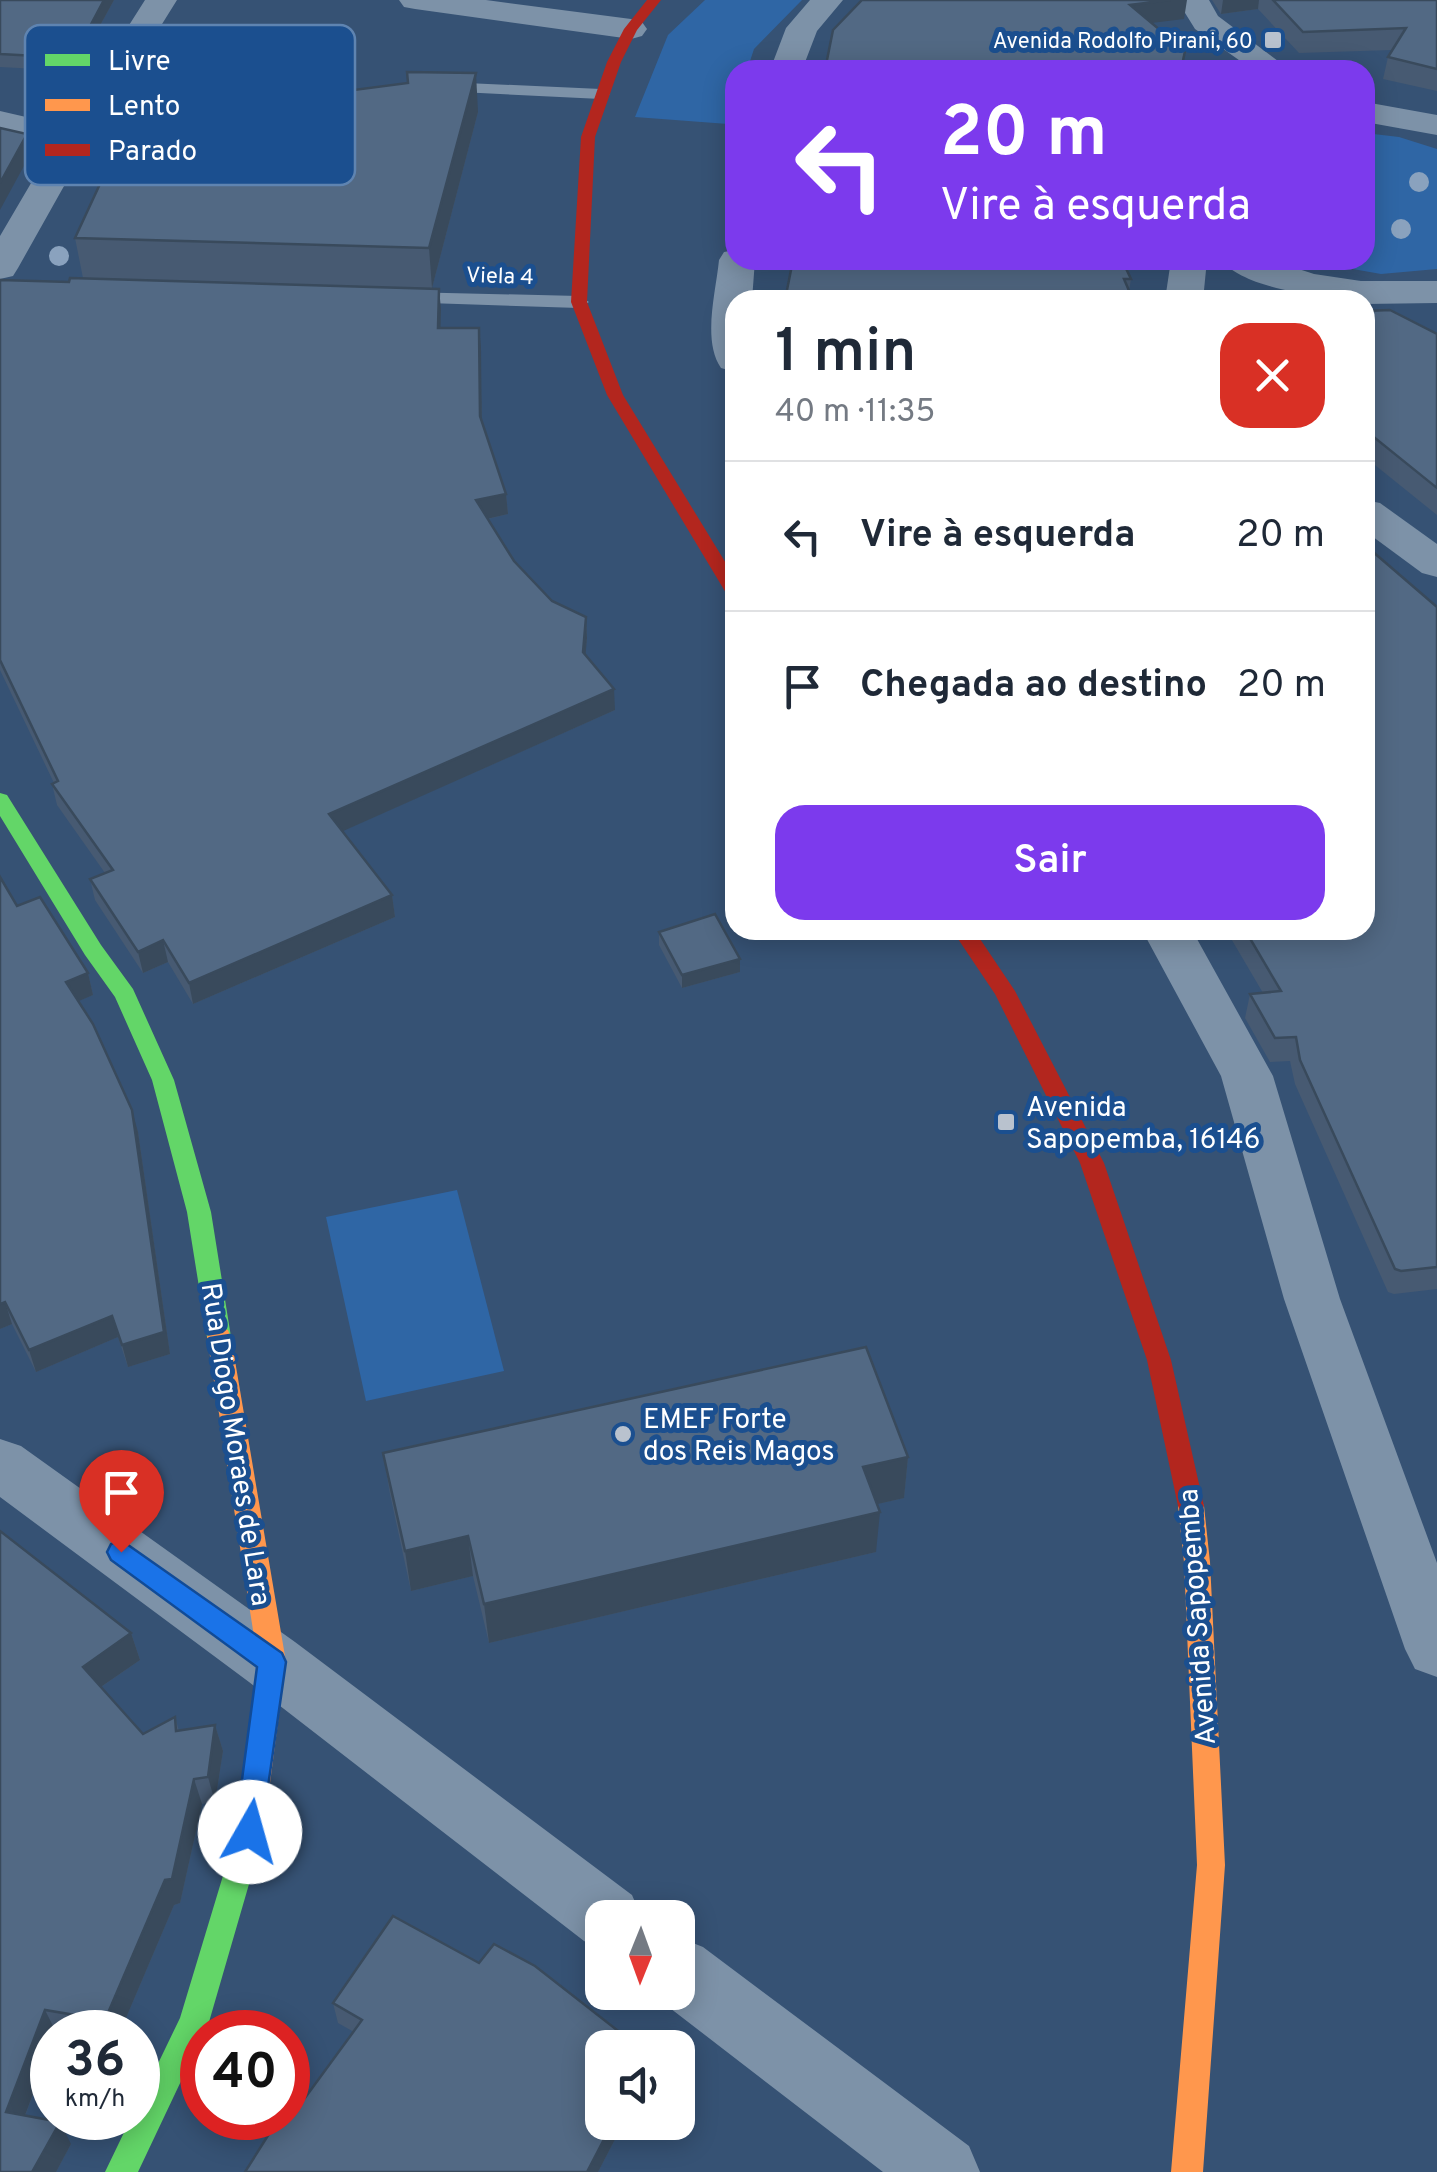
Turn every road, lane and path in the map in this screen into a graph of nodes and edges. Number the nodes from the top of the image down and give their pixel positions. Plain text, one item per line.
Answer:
1 (161, 0) edge
2 (414, 0) edge
3 (654, 0) edge
4 (826, 0) edge
5 (1200, 11) edge
6 (145, 25) edge
7 (631, 29) junction
8 (790, 60) edge
9 (1210, 60) edge
10 (1261, 60) edge
11 (466, 88) edge
12 (602, 94) junction
13 (1375, 114) edge
14 (0, 121) edge
15 (1437, 125) edge
16 (25, 127) edge
17 (52, 185) edge
18 (1261, 270) edge
19 (1274, 276) junction
20 (7, 280) edge
21 (1253, 290) edge
22 (1335, 290) edge
23 (1375, 292) edge
24 (1418, 294) edge
25 (379, 297) edge
26 (579, 302) junction
27 (1437, 311) edge
28 (1375, 519) edge
29 (1437, 564) edge
30 (725, 576) edge
31 (0, 800) edge
32 (970, 940) edge
33 (1172, 940) edge
34 (0, 1464) edge
35 (1437, 1649) edge
36 (272, 1662) junction
37 (585, 1900) edge
38 (695, 1983) edge
39 (121, 2172) edge
40 (943, 2172) edge
41 (1187, 2172) edge

1 - 6 street
2 - 7 street
3 - 7 main road
4 - 8 street
5 - 9 street
5 - 10 street
7 - 12 main road
11 - 12 lane
12 - 26 main road
13 - 15 street
14 - 16 street
17 - 20 street
18 - 19 street
19 - 21 street
19 - 22 street
23 - 24 street
24 - 27 street
25 - 26 lane, Viela 4
26 - 30 main road
28 - 29 street
31 - 36 main road, Rua Diogo Moraes de Lara
32 - 41 main road, Avenida Sapopemba
33 - 35 street
34 - 36 street
36 - 37 street
36 - 39 main road, Rua Diogo Moraes de Lara
38 - 40 street

